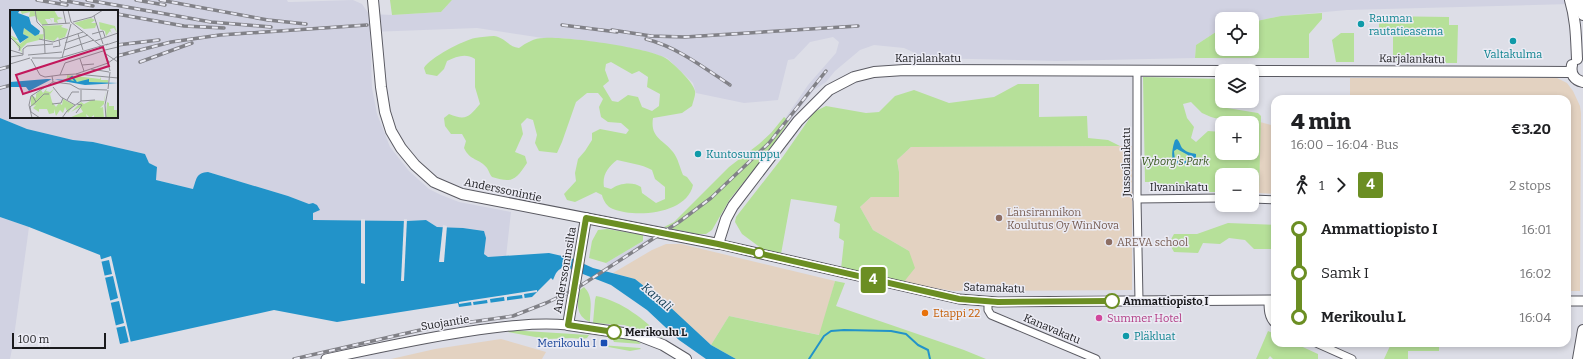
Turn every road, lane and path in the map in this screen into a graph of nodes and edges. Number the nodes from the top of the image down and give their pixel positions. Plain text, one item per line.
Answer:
1 (1570, 0) edge
2 (1579, 0) edge
3 (373, 4) edge
4 (1583, 15) edge
5 (1580, 58) edge
6 (1138, 71) junction
7 (1215, 71) edge
8 (1259, 71) edge
9 (1572, 72) junction
10 (1583, 82) edge
11 (1215, 198) edge
12 (1137, 199) junction
13 (1259, 199) edge
14 (1271, 200) edge
15 (586, 218) junction
16 (718, 244) junction
17 (1139, 300) junction
18 (1271, 300) edge
19 (988, 301) junction
20 (1571, 301) edge
21 (1583, 301) edge
22 (1571, 302) edge
23 (1271, 305) edge
24 (1583, 307) edge
25 (1271, 321) edge
26 (568, 325) junction
27 (1583, 330) edge
28 (1325, 347) edge
29 (326, 359) edge
30 (686, 359) edge
31 (1096, 359) edge
32 (1352, 359) edge
33 (1578, 359) edge

1 - 5 main road
2 - 4 main road
3 - 15 main road, Anderssonintie
5 - 9 main road
6 - 7 main road, Karjalankatu
6 - 12 street, Jussoilankatu
6 - 16 main road, Karjalankatu
8 - 9 main road, Karjalankatu
9 - 10 main road
11 - 12 street, Ilvaninkatu
12 - 17 street, Jussoilankatu
13 - 14 street
15 - 16 main road, Anderssonintie
15 - 26 main road, Anderssoninsilta
16 - 19 street, Satamakatu
17 - 18 street, Satamakatu
17 - 19 street, Satamakatu
19 - 31 street, Kanavakatu
20 - 21 street
22 - 24 street
23 - 25 street
26 - 29 street, Suojantie
26 - 30 main road
27 - 33 main road
28 - 32 street

